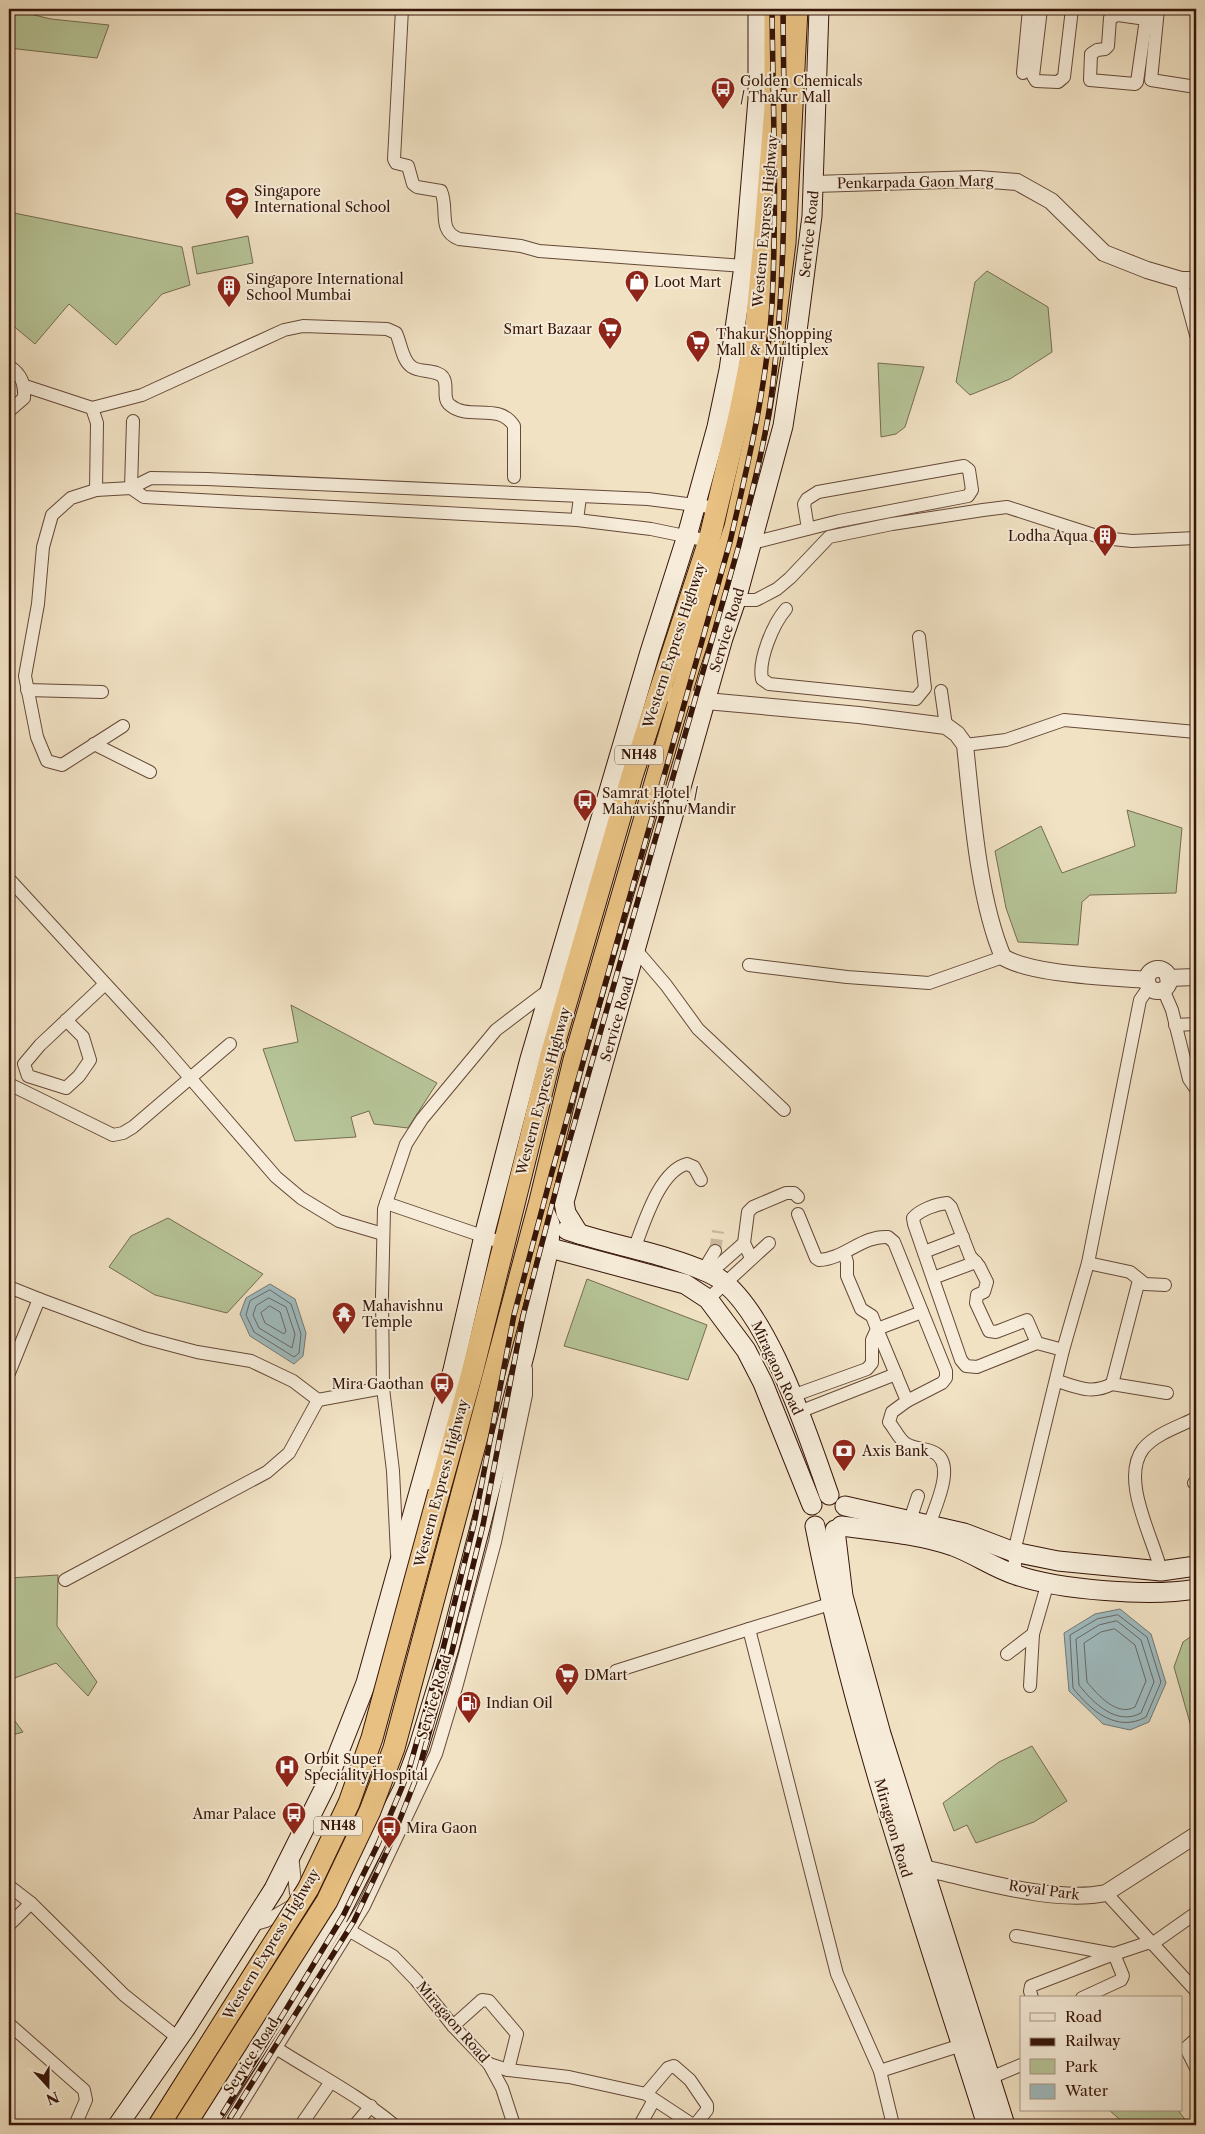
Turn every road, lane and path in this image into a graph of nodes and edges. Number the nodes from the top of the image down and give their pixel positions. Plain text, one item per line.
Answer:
1 (402, 9) edge
2 (758, 9) edge
3 (775, 9) edge
4 (797, 9) edge
5 (818, 9) edge
6 (1029, 9) edge
7 (1041, 9) edge
8 (1072, 9) edge
9 (1158, 9) edge
10 (1147, 14) edge
11 (1023, 73) dead end
12 (1196, 87) edge
13 (814, 184) junction
14 (744, 262) junction
15 (1189, 280) edge
16 (1196, 335) edge
17 (9, 366) edge
18 (25, 386) junction
19 (92, 408) junction
20 (9, 411) edge
21 (133, 422) dead end
22 (240, 480) junction
23 (284, 482) junction
24 (131, 488) junction
25 (96, 490) junction
26 (512, 493) junction
27 (580, 497) junction
28 (238, 502) junction
29 (280, 504) junction
30 (696, 505) junction
31 (718, 508) junction
32 (577, 520) junction
33 (808, 529) junction
34 (687, 536) junction
35 (1196, 538) edge
36 (709, 541) junction
37 (752, 543) junction
38 (736, 600) junction
39 (786, 609) dead end
40 (919, 637) dead end
41 (27, 690) junction
42 (941, 691) dead end
43 (102, 692) dead end
44 (659, 692) junction
45 (843, 692) junction
46 (680, 696) junction
47 (706, 701) junction
48 (841, 714) junction
49 (123, 726) dead end
50 (946, 726) junction
51 (1196, 732) edge
52 (94, 744) junction
53 (965, 745) junction
54 (150, 772) dead end
55 (9, 879) edge
56 (636, 950) junction
57 (1003, 957) junction
58 (748, 965) dead end
59 (1196, 977) edge
60 (105, 984) junction
61 (1157, 984) junction
62 (552, 987) junction
63 (66, 1020) junction
64 (1196, 1024) edge
65 (1175, 1025) junction
66 (230, 1044) dead end
67 (189, 1078) junction
68 (9, 1084) edge
69 (1196, 1089) edge
70 (784, 1110) dead end
71 (700, 1180) dead end
72 (798, 1197) dead end
73 (540, 1201) junction
74 (386, 1203) junction
75 (798, 1214) dead end
76 (550, 1224) junction
77 (383, 1234) junction
78 (579, 1234) junction
79 (963, 1237) junction
80 (493, 1239) junction
81 (527, 1242) junction
82 (744, 1243) junction
83 (769, 1243) dead end
84 (550, 1248) junction
85 (634, 1249) junction
86 (715, 1251) tunnel mouth
87 (924, 1252) junction
88 (844, 1253) junction
89 (751, 1258) junction
90 (976, 1262) junction
91 (1088, 1263) junction
92 (712, 1275) junction
93 (932, 1278) junction
94 (1139, 1280) junction
95 (1165, 1285) dead end
96 (9, 1287) edge
97 (39, 1299) junction
98 (708, 1299) junction
99 (922, 1312) junction
100 (877, 1329) junction
101 (1037, 1343) junction
102 (1063, 1350) junction
103 (9, 1373) edge
104 (896, 1374) junction
105 (1057, 1380) junction
106 (1112, 1384) junction
107 (383, 1388) junction
108 (1167, 1393) dead end
109 (318, 1400) junction
110 (907, 1401) junction
111 (795, 1404) junction
112 (1196, 1418) edge
113 (829, 1495) junction
114 (918, 1496) dead end
115 (812, 1506) junction
116 (845, 1506) junction
117 (910, 1520) junction
118 (928, 1525) junction
119 (815, 1526) junction
120 (838, 1528) junction
121 (1014, 1552) junction
122 (1196, 1566) edge
123 (1142, 1568) junction
124 (1161, 1571) junction
125 (398, 1572) junction
126 (1016, 1575) junction
127 (64, 1580) dead end
128 (1048, 1582) junction
129 (1196, 1589) edge
130 (1140, 1592) junction
131 (830, 1604) junction
132 (749, 1629) junction
133 (1033, 1634) junction
134 (1007, 1654) dead end
135 (616, 1671) dead end
136 (1030, 1686) dead end
137 (1196, 1835) edge
138 (292, 1855) junction
139 (914, 1869) junction
140 (9, 1886) edge
141 (1106, 1894) junction
142 (31, 1903) junction
143 (312, 1911) junction
144 (1196, 1913) edge
145 (9, 1924) edge
146 (252, 1924) junction
147 (343, 1927) junction
148 (1016, 1936) dead end
149 (1151, 1943) junction
150 (1114, 1954) junction
151 (1196, 1991) edge
152 (1031, 1996) edge
153 (1086, 1996) edge
154 (297, 2001) junction
155 (9, 2024) edge
156 (453, 2026) junction
157 (178, 2038) junction
158 (1196, 2039) edge
159 (970, 2042) junction
160 (276, 2048) junction
161 (489, 2064) junction
162 (1020, 2066) edge
163 (1196, 2068) edge
164 (508, 2070) junction
165 (880, 2071) junction
166 (990, 2078) junction
167 (330, 2083) junction
168 (654, 2100) junction
169 (371, 2106) junction
170 (80, 2125) edge
171 (118, 2125) edge
172 (158, 2125) edge
173 (185, 2125) edge
174 (206, 2125) edge
175 (228, 2125) edge
176 (301, 2125) edge
177 (355, 2125) edge
178 (394, 2125) edge
179 (514, 2125) edge
180 (640, 2125) edge
181 (650, 2125) edge
182 (694, 2125) edge
183 (893, 2125) edge
184 (987, 2125) edge
185 (1005, 2125) edge

1 - 14 street
2 - 14 main road
3 - 31 highway, Western Express Highway / NH48
4 - 46 highway, Western Express Highway / NH48
5 - 13 main road, Service Road
6 - 11 street
7 - 8 street
9 - 12 street
10 - 10 street
13 - 15 street, Penkarpada Gaon Marg
13 - 37 main road, Service Road
14 - 30 main road
15 - 16 street
17 - 18 street
18 - 19 street
18 - 20 street
19 - 25 street
19 - 26 street
21 - 24 street
22 - 23 street
22 - 24 street
22 - 28 street
23 - 26 street
23 - 29 street
24 - 25 street
24 - 28 street
25 - 41 street
26 - 27 street
27 - 30 street
27 - 32 street
28 - 29 street
29 - 32 street
30 - 31 street
30 - 34 main road
31 - 36 highway, Western Express Highway / NH48
32 - 34 street
33 - 33 street
33 - 37 street
34 - 36 street
34 - 62 main road
35 - 38 street
36 - 44 highway, Western Express Highway / NH48
37 - 38 main road, Service Road
38 - 47 main road, Service Road
39 - 45 street
40 - 45 street
41 - 43 street
41 - 52 street
42 - 50 street
44 - 46 street
44 - 80 highway, Western Express Highway / NH48
45 - 48 street
46 - 47 street
46 - 73 highway, Western Express Highway / NH48
47 - 48 street
47 - 56 main road, Service Road
48 - 50 street
49 - 52 street
50 - 53 street
51 - 53 street
52 - 54 street
53 - 57 street
55 - 60 street
56 - 70 street
56 - 78 main road, Service Road
57 - 58 street
57 - 61 street
59 - 61 street
60 - 63 street
60 - 67 street
61 - 65 street
61 - 91 street
62 - 74 street
62 - 80 main road
63 - 63 street
64 - 65 street
65 - 69 street
66 - 67 street
67 - 68 street
67 - 77 street
71 - 85 street
72 - 82 street
73 - 76 main road
73 - 81 highway, Western Express Highway / NH48
74 - 77 street
74 - 80 street
75 - 88 street
76 - 78 main road
76 - 84 main road, Service Road
77 - 107 street
78 - 85 main road
79 - 87 street
79 - 87 street
79 - 90 street
80 - 125 main road
80 - 172 highway, Western Express Highway / NH48, bridge
81 - 84 main road, Miragaon Road
81 - 173 highway, Western Express Highway / NH48, bridge
82 - 89 street
82 - 92 street
83 - 89 street
84 - 98 main road, Miragaon Road
84 - 147 main road, Service Road
85 - 92 main road
86 - 92 street
87 - 93 street
88 - 99 street
88 - 100 street
89 - 92 street
90 - 93 street
90 - 101 street
91 - 94 street
91 - 102 street
92 - 98 street
92 - 111 main road, Miragaon Road
93 - 101 street
94 - 95 street
94 - 106 street
96 - 97 street
97 - 103 street
97 - 109 street
98 - 115 main road, Miragaon Road
99 - 100 street
99 - 110 street
100 - 104 street
100 - 111 street
101 - 102 street
102 - 105 street
104 - 110 street
104 - 111 street
105 - 106 street
105 - 121 street
106 - 108 street
107 - 109 street
107 - 125 street
109 - 127 street
110 - 118 street
111 - 113 main road, Miragaon Road
112 - 124 street
113 - 115 main road
113 - 116 main road
114 - 117 street
115 - 119 main road
116 - 117 main road
116 - 120 main road
117 - 118 main road
118 - 121 main road
119 - 120 main road
119 - 131 main road, Miragaon Road
120 - 126 main road
120 - 139 main road, Miragaon Road
121 - 123 main road
121 - 126 street
122 - 124 main road
123 - 124 main road
123 - 130 main road
125 - 138 main road
126 - 128 main road
128 - 130 main road
128 - 133 street
129 - 130 main road
131 - 132 street
131 - 139 main road, Miragaon Road
132 - 135 street
132 - 165 street
133 - 134 street
133 - 136 street
137 - 141 street
138 - 143 street
138 - 146 main road
139 - 141 street, Royal Park
139 - 159 main road, Miragaon Road
140 - 142 street
141 - 149 street
142 - 145 street
142 - 157 street
143 - 146 street
143 - 147 street, Miragaon Road
144 - 149 street
146 - 157 main road
147 - 154 main road, Service Road
147 - 156 street, Miragaon Road
148 - 150 street
149 - 150 street
149 - 151 street
150 - 152 street
150 - 153 street
154 - 160 street
154 - 174 main road, Service Road
155 - 170 street
156 - 161 street, Miragaon Road
156 - 164 street
157 - 171 main road
158 - 163 street
159 - 165 street
159 - 166 main road, Miragaon Road
159 - 184 main road, Miragaon Road
160 - 167 street
160 - 175 street
161 - 164 street, Miragaon Road
161 - 179 street
162 - 166 street
164 - 168 street, Miragaon Road
165 - 183 street
166 - 185 main road, Miragaon Road
167 - 169 street
167 - 176 street
168 - 180 street
168 - 181 street
168 - 182 street, Miragaon Road
168 - 182 street
169 - 177 street
169 - 178 street

